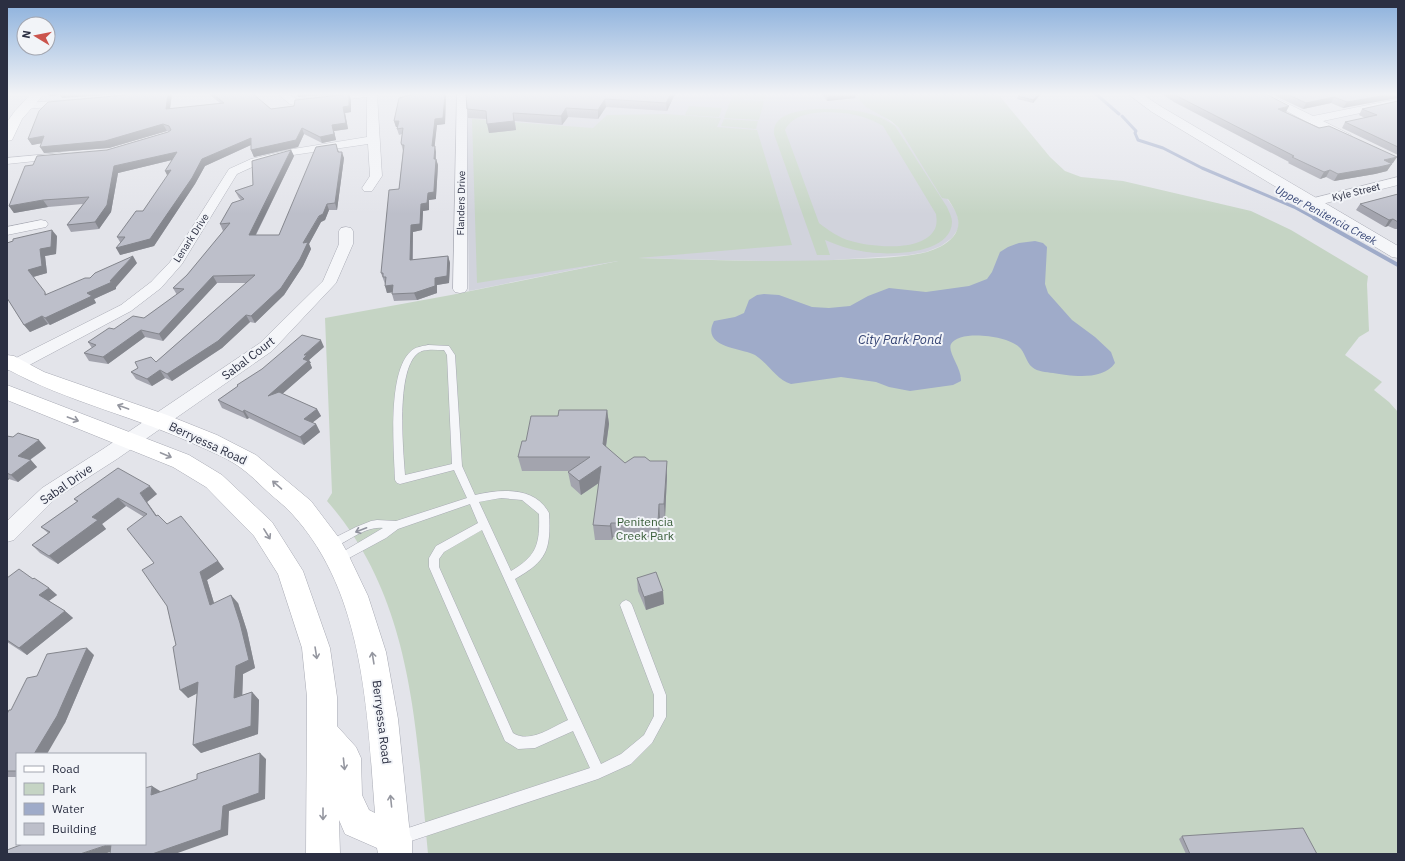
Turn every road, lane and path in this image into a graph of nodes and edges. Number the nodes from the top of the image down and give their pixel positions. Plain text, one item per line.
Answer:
1 (373, 134) edge
2 (462, 134) edge
3 (1200, 134) edge
4 (1341, 134) edge
5 (373, 140) junction
6 (1358, 142) edge
7 (70, 156) edge
8 (7, 161) edge
9 (1398, 182) edge
10 (368, 188) dead end
11 (1314, 202) junction
12 (41, 224) dead end
13 (7, 230) edge
14 (346, 231) dead end
15 (1398, 252) edge
16 (460, 289) dead end
17 (11, 364) edge
18 (7, 392) edge
19 (160, 420) junction
20 (130, 440) junction
21 (457, 466) junction
22 (473, 500) junction
23 (484, 524) junction
24 (395, 525) junction
25 (7, 534) edge
26 (334, 553) junction
27 (508, 578) junction
28 (626, 605) dead end
29 (575, 723) junction
30 (323, 733) junction
31 (598, 772) junction
32 (395, 847) edge
33 (323, 854) edge

1 - 5 street
2 - 16 street, Flanders Drive
3 - 11 street
4 - 6 street
5 - 10 street
5 - 17 street, Lenark Drive
7 - 8 street
9 - 11 street, Kyle Street
11 - 15 street
12 - 13 street
14 - 19 street, Sabal Court
19 -> 17 main road, Berryessa Road
18 -> 20 main road
19 - 20 street, Sabal Court
26 -> 19 main road, Berryessa Road
20 - 25 street, Sabal Drive
20 -> 30 main road
21 - 21 lane
21 - 22 lane
22 - 23 lane
22 - 24 lane
22 - 27 lane
23 - 27 lane
23 - 29 lane
24 - 26 lane
24 -> 26 lane
32 -> 26 main road, Berryessa Road
27 - 29 lane
28 - 31 lane
29 - 31 lane
30 -> 32 main road
30 -> 33 main road
31 - 32 lane

